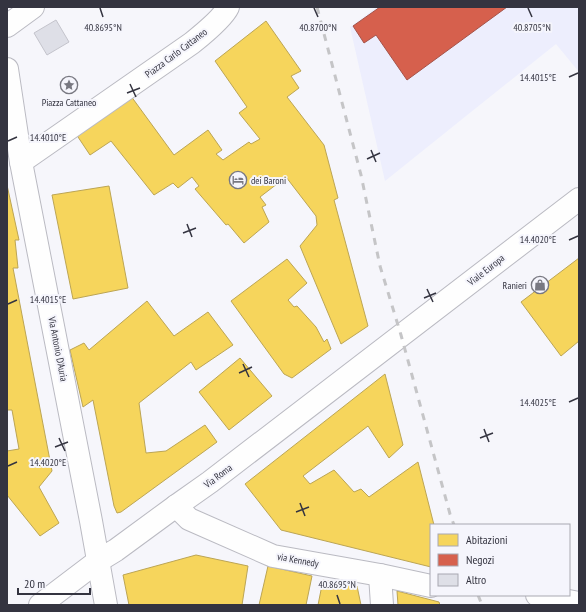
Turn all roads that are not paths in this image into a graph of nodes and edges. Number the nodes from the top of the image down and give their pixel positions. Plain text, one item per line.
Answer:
1 (33, 7) edge
2 (228, 7) edge
3 (7, 26) edge
4 (7, 69) edge
5 (21, 162) junction
6 (579, 198) edge
7 (392, 341) joint
8 (176, 506) junction
9 (98, 561) junction
10 (380, 574) junction
11 (430, 586) edge
12 (542, 596) edge
13 (579, 603) edge
14 (40, 605) edge
15 (106, 605) edge
16 (382, 605) edge

1 - 3 street
2 - 5 street, Piazza Carlo Cattaneo
4 - 5 street, Via Antonio D'Auria
5 - 9 street, Via Antonio D'Auria
6 - 7 street, Viale Europa
7 - 8 street, Via Roma
8 - 9 street, Via Roma
8 - 10 street, via Kennedy
9 - 14 street, Via Roma
9 - 15 street, Via Antonio D'Auria
10 - 11 street, via Kennedy
10 - 16 street
12 - 13 street

